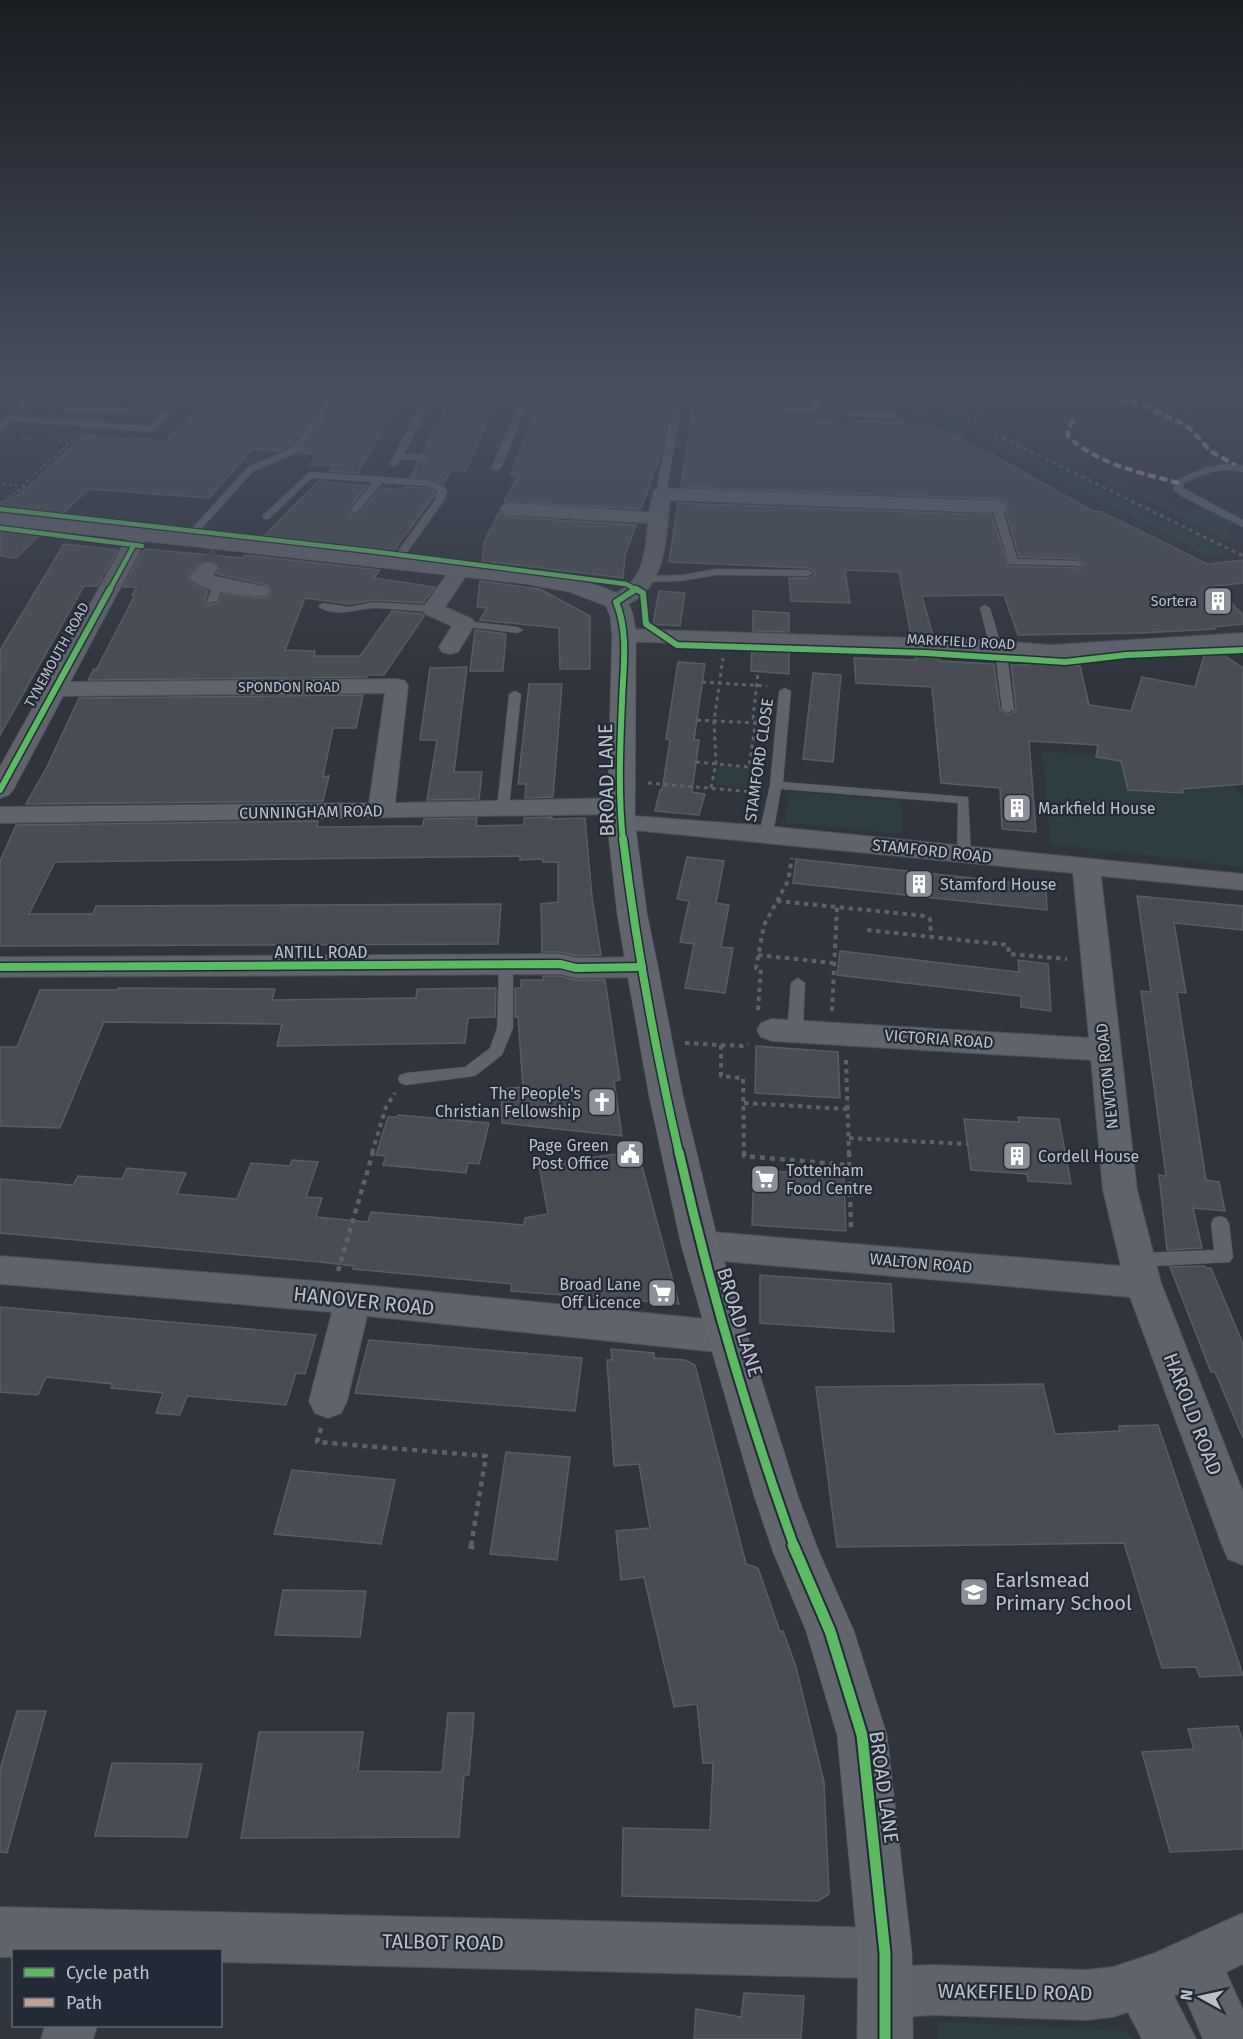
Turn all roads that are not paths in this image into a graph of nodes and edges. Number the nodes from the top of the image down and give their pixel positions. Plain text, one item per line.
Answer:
1 (235, 486) edge
2 (299, 486) edge
3 (375, 486) edge
4 (436, 486) edge
5 (662, 486) edge
6 (1178, 486) edge
7 (1186, 486) edge
8 (661, 494) junction
9 (997, 507) joint
10 (510, 509) dead end
11 (355, 510) dead end
12 (1243, 514) edge
13 (266, 518) dead end
14 (657, 518) junction
15 (0, 519) edge
16 (1243, 524) edge
17 (140, 534) junction
18 (187, 539) junction
19 (395, 562) junction
20 (1077, 564) dead end
21 (217, 570) junction
22 (460, 570) junction
23 (808, 573) dead end
24 (645, 579) junction
25 (260, 591) dead end
26 (323, 606) dead end
27 (985, 608) dead end
28 (433, 609) junction
29 (620, 619) junction
30 (464, 624) junction
31 (518, 630) dead end
32 (1240, 643) edge
33 (450, 646) dead end
34 (998, 648) junction
35 (53, 689) junction
36 (785, 691) road end
37 (515, 694) dead end
38 (1008, 709) dead end
39 (774, 789) junction
40 (0, 790) edge
41 (621, 803) junction
42 (503, 808) junction
43 (381, 811) junction
44 (0, 815) edge
45 (766, 834) junction
46 (964, 854) junction
47 (1086, 866) junction
48 (1243, 882) edge
49 (506, 965) junction
50 (0, 967) edge
51 (642, 967) junction
52 (798, 983) dead end
53 (784, 1030) joint
54 (1105, 1050) junction
55 (406, 1079) road end
56 (1220, 1224) dead end
57 (700, 1245) junction
58 (0, 1270) edge
59 (1140, 1271) junction
60 (342, 1298) junction
61 (727, 1337) junction
62 (328, 1401) road end
63 (1239, 1524) edge
64 (0, 1932) edge
65 (1243, 1938) edge
66 (92, 1942) edge
67 (197, 1949) edge
68 (222, 1951) edge
69 (1196, 1962) junction
70 (1140, 1984) junction
71 (886, 1995) edge
72 (1170, 2039) edge
73 (1234, 2039) edge

1 - 18 lane
2 - 13 lane
3 - 11 lane
4 - 19 lane
5 - 8 lane
6 - 16 lane
7 - 12 lane
8 - 9 street
8 - 14 street
9 - 20 lane
10 - 14 street
14 - 24 street
15 - 17 main road
17 - 18 main road
17 - 35 street, TYNEMOUTH ROAD
18 - 21 main road
19 - 21 main road
19 - 22 main road
21 - 25 street
22 - 28 street
22 - 29 main road
23 - 24 lane
24 - 29 street
26 - 28 lane
27 - 34 lane
28 - 30 street
29 - 34 street, MARKFIELD ROAD
29 - 41 main road, BROAD LANE
30 - 31 lane
30 - 33 street
32 - 34 street, MARKFIELD ROAD
34 - 38 lane
35 - 40 street, TYNEMOUTH ROAD
35 - 43 street, SPONDON ROAD
36 - 39 lane, STAMFORD CLOSE
37 - 42 lane
39 - 45 lane, STAMFORD CLOSE
39 - 46 lane
41 - 42 street, CUNNINGHAM ROAD
41 - 45 street, STAMFORD ROAD
41 - 51 main road, BROAD LANE
42 - 43 street, CUNNINGHAM ROAD
43 - 44 street, CUNNINGHAM ROAD
45 - 46 street, STAMFORD ROAD
46 - 47 street, STAMFORD ROAD
47 - 48 street, STAMFORD ROAD
47 - 54 street, NEWTON ROAD
49 - 50 street, ANTILL ROAD
49 - 51 street, ANTILL ROAD
49 - 55 lane
51 - 57 main road, BROAD LANE
52 - 53 lane
53 - 54 street, VICTORIA ROAD
54 - 59 street, NEWTON ROAD
56 - 59 lane
57 - 59 street, WALTON ROAD
57 - 61 main road, BROAD LANE
58 - 60 street, HANOVER ROAD
59 - 63 street, HAROLD ROAD
60 - 61 street, HANOVER ROAD
60 - 62 street
61 - 71 main road, BROAD LANE
64 - 66 street, TALBOT ROAD
65 - 69 street, WAKEFIELD ROAD
66 - 67 street, TALBOT ROAD
68 - 71 street, TALBOT ROAD
69 - 70 street, WAKEFIELD ROAD
69 - 73 street
70 - 71 street, WAKEFIELD ROAD
70 - 72 street

